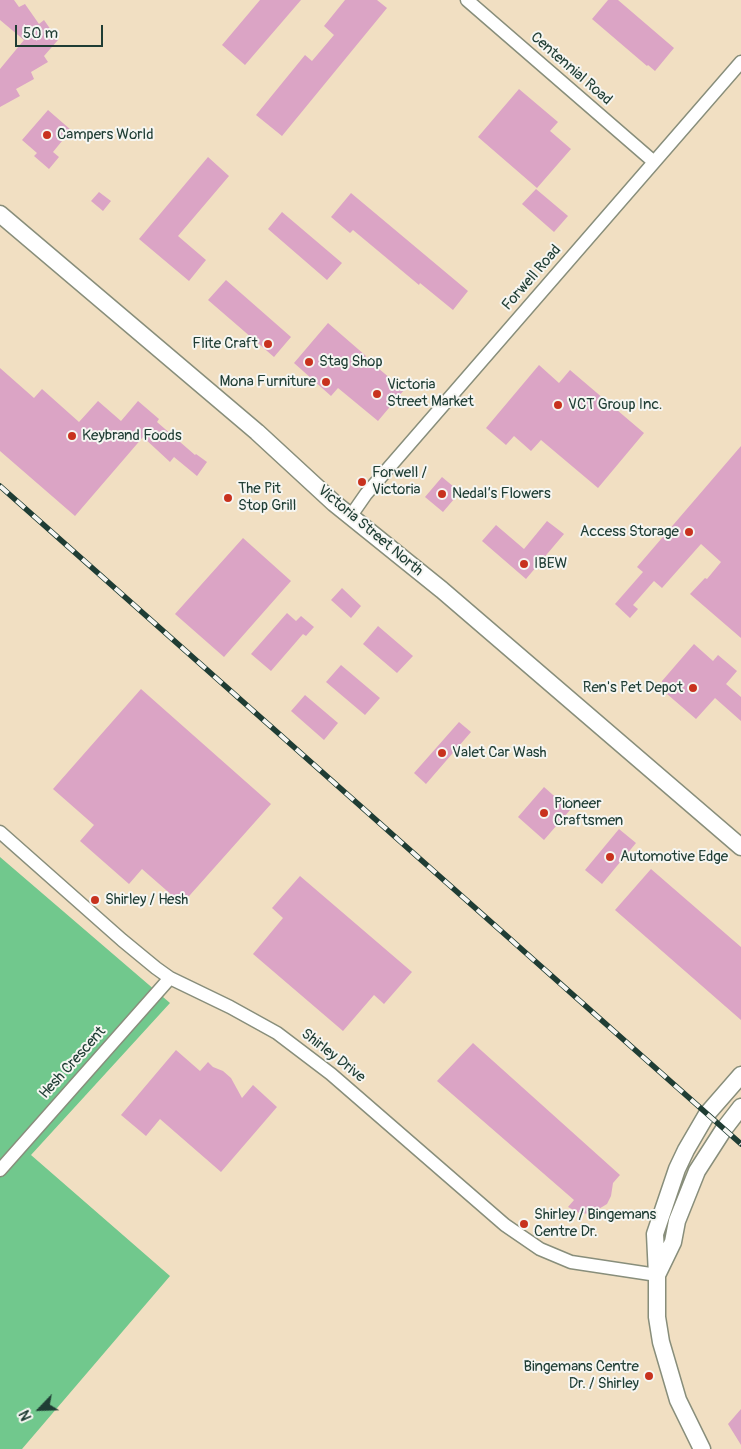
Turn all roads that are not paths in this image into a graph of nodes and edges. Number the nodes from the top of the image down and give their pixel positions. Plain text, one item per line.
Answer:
1 (467, 0) edge
2 (741, 62) edge
3 (654, 162) junction
4 (0, 214) edge
5 (350, 517) junction
6 (0, 832) edge
7 (741, 848) edge
8 (170, 978) junction
9 (741, 1075) edge
10 (741, 1107) edge
11 (0, 1170) edge
12 (657, 1275) junction
13 (702, 1449) edge

1 - 3 street, Centennial Road
2 - 3 street, Forwell Road
3 - 5 street, Forwell Road
4 - 5 main road, Victoria Street North
5 - 7 main road, Victoria Street North
6 - 8 street, Shirley Drive
8 - 11 street, Hesh Crescent
8 - 12 street, Shirley Drive
9 - 12 main road
10 - 12 main road
12 - 13 main road

